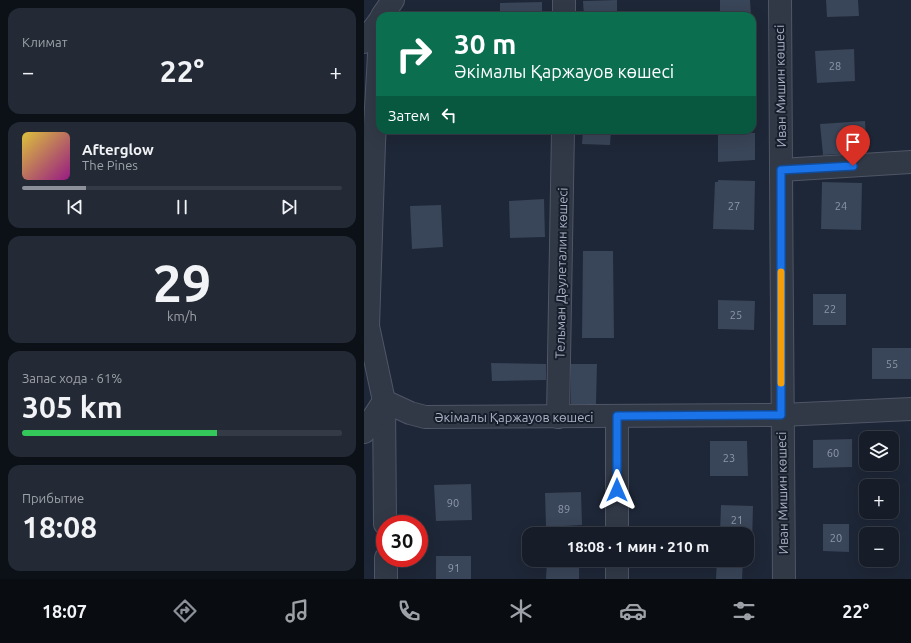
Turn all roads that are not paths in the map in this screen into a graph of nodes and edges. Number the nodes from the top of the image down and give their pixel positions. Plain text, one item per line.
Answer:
1 (394, 0) edge
2 (564, 0) edge
3 (780, 0) edge
4 (385, 12) edge
5 (564, 12) edge
6 (376, 26) edge
7 (364, 42) edge
8 (376, 107) edge
9 (562, 134) edge
10 (911, 162) edge
11 (781, 170) junction
12 (366, 322) edge
13 (384, 401) junction
14 (911, 409) edge
15 (781, 415) junction
16 (617, 416) junction
17 (558, 417) junction
18 (364, 432) edge
19 (385, 515) edge
20 (617, 527) edge
21 (386, 567) edge
22 (617, 567) edge
23 (386, 579) edge
24 (617, 579) edge
25 (784, 579) edge

1 - 4 street
2 - 5 street
3 - 11 street, Иван Мишин көшесі
6 - 7 street
8 - 12 street
9 - 17 street, Тельман Дәулеталин көшесі
10 - 11 street
11 - 15 street, Иван Мишин көшесі
12 - 13 street
13 - 17 street, Әкімалы Қаржауов көшесі
13 - 18 street
13 - 19 street
14 - 15 street, Әкімалы Қаржауов көшесі
15 - 16 street, Әкімалы Қаржауов көшесі
15 - 25 street, Иван Мишин көшесі
16 - 17 street, Әкімалы Қаржауов көшесі
16 - 20 street
21 - 23 street
22 - 24 street

